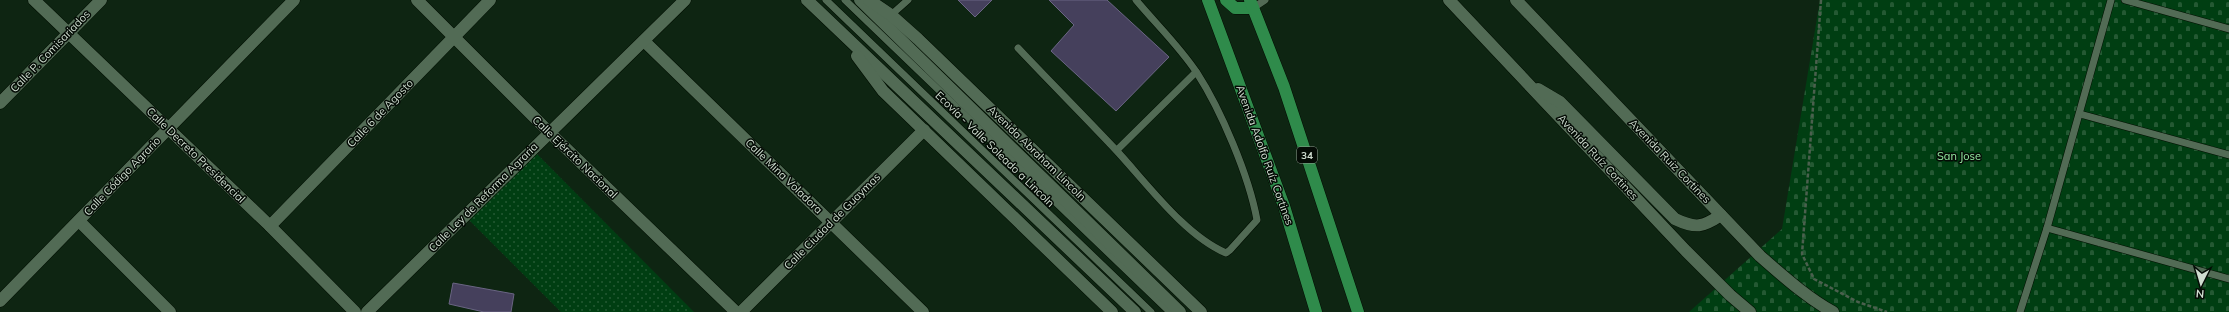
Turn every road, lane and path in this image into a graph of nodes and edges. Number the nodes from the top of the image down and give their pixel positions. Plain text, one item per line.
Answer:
1 (34, 0) edge
2 (101, 0) edge
3 (294, 0) edge
4 (417, 0) edge
5 (490, 0) edge
6 (685, 0) edge
7 (807, 0) edge
8 (826, 0) edge
9 (845, 0) edge
10 (860, 0) edge
11 (869, 0) edge
12 (908, 0) edge
13 (1136, 0) edge
14 (1208, 0) edge
15 (1226, 0) edge
16 (1265, 0) edge
17 (1449, 0) edge
18 (1516, 0) edge
19 (1821, 0) edge
20 (2111, 0) edge
21 (2125, 0) edge
22 (1251, 4) edge
23 (891, 15) junction
24 (2229, 29) edge
25 (69, 33) junction
26 (455, 36) junction
27 (844, 36) junction
28 (644, 41) junction
29 (1018, 48) dead end
30 (1196, 72) junction
31 (1528, 84) junction
32 (0, 103) edge
33 (2080, 114) junction
34 (167, 128) junction
35 (924, 130) junction
36 (549, 132) junction
37 (1116, 150) junction
38 (2229, 155) edge
39 (1721, 215) junction
40 (79, 221) junction
41 (830, 222) junction
42 (270, 226) junction
43 (2047, 228) junction
44 (2229, 279) edge
45 (0, 301) edge
46 (170, 312) edge
47 (355, 312) edge
48 (367, 312) edge
49 (736, 312) edge
50 (741, 312) edge
51 (923, 312) edge
52 (1112, 312) edge
53 (1135, 312) edge
54 (1151, 312) edge
55 (1170, 312) edge
56 (1180, 312) edge
57 (1201, 312) edge
58 (1316, 312) edge
59 (1358, 312) edge
60 (1750, 312) edge
61 (1834, 312) edge
62 (1887, 312) edge
63 (2020, 312) edge

1 - 25 street, Calle Decreto Presidencial
2 - 25 street, Calle P. Comisariados
3 - 34 street, Calle Código Agrario
4 - 26 street, Calle Ejército Nacional
5 - 26 street, Calle 6 de Agosto
6 - 28 street, Calle Ley de Reforma Agraria
7 - 27 street
8 - 54 lane, Ecovía - Valle Soleado a Lincoln
9 - 55 lane
10 - 56 street, Avenida Abraham Lincoln
11 - 23 street, Avenida Abraham Lincoln
12 - 23 lane
13 - 30 lane
14 - 58 main road, Avenida Adolfo Ruíz Cortines
15 - 22 main road
16 - 22 lane
17 - 31 street, Avenida Ruíz Cortines
18 - 39 street, Avenida Ruiz Cortines
19 - 62 path
20 - 33 lane
21 - 24 lane
22 - 59 main road, 34
23 - 57 street, Avenida Abraham Lincoln
25 - 32 street, Calle P. Comisariados
25 - 34 street, Calle Decreto Presidencial
26 - 36 street, Calle Ejército Nacional
26 - 42 street, Calle 6 de Agosto
27 - 35 street
27 - 53 street
28 - 36 street, Calle Ley de Reforma Agraria
28 - 41 street, Calle Mina Voladora
29 - 37 lane
30 - 37 lane
30 - 37 lane
31 - 39 street
31 - 60 street, Avenida Ruíz Cortines
33 - 38 lane
33 - 43 lane
34 - 40 street, Calle Código Agrario
34 - 42 street, Calle Decreto Presidencial
35 - 41 street, Calle Ciudad de Guaymas
35 - 52 street
36 - 48 street, Calle Ley de Reforma Agraria
36 - 49 street, Calle Ejército Nacional
39 - 61 street, Avenida Ruiz Cortines
40 - 45 street, Calle Código Agrario
40 - 46 street
41 - 50 street, Calle Ciudad de Guaymas
41 - 51 street, Calle Mina Voladora
42 - 47 street, Calle Decreto Presidencial
43 - 44 lane
43 - 63 lane

